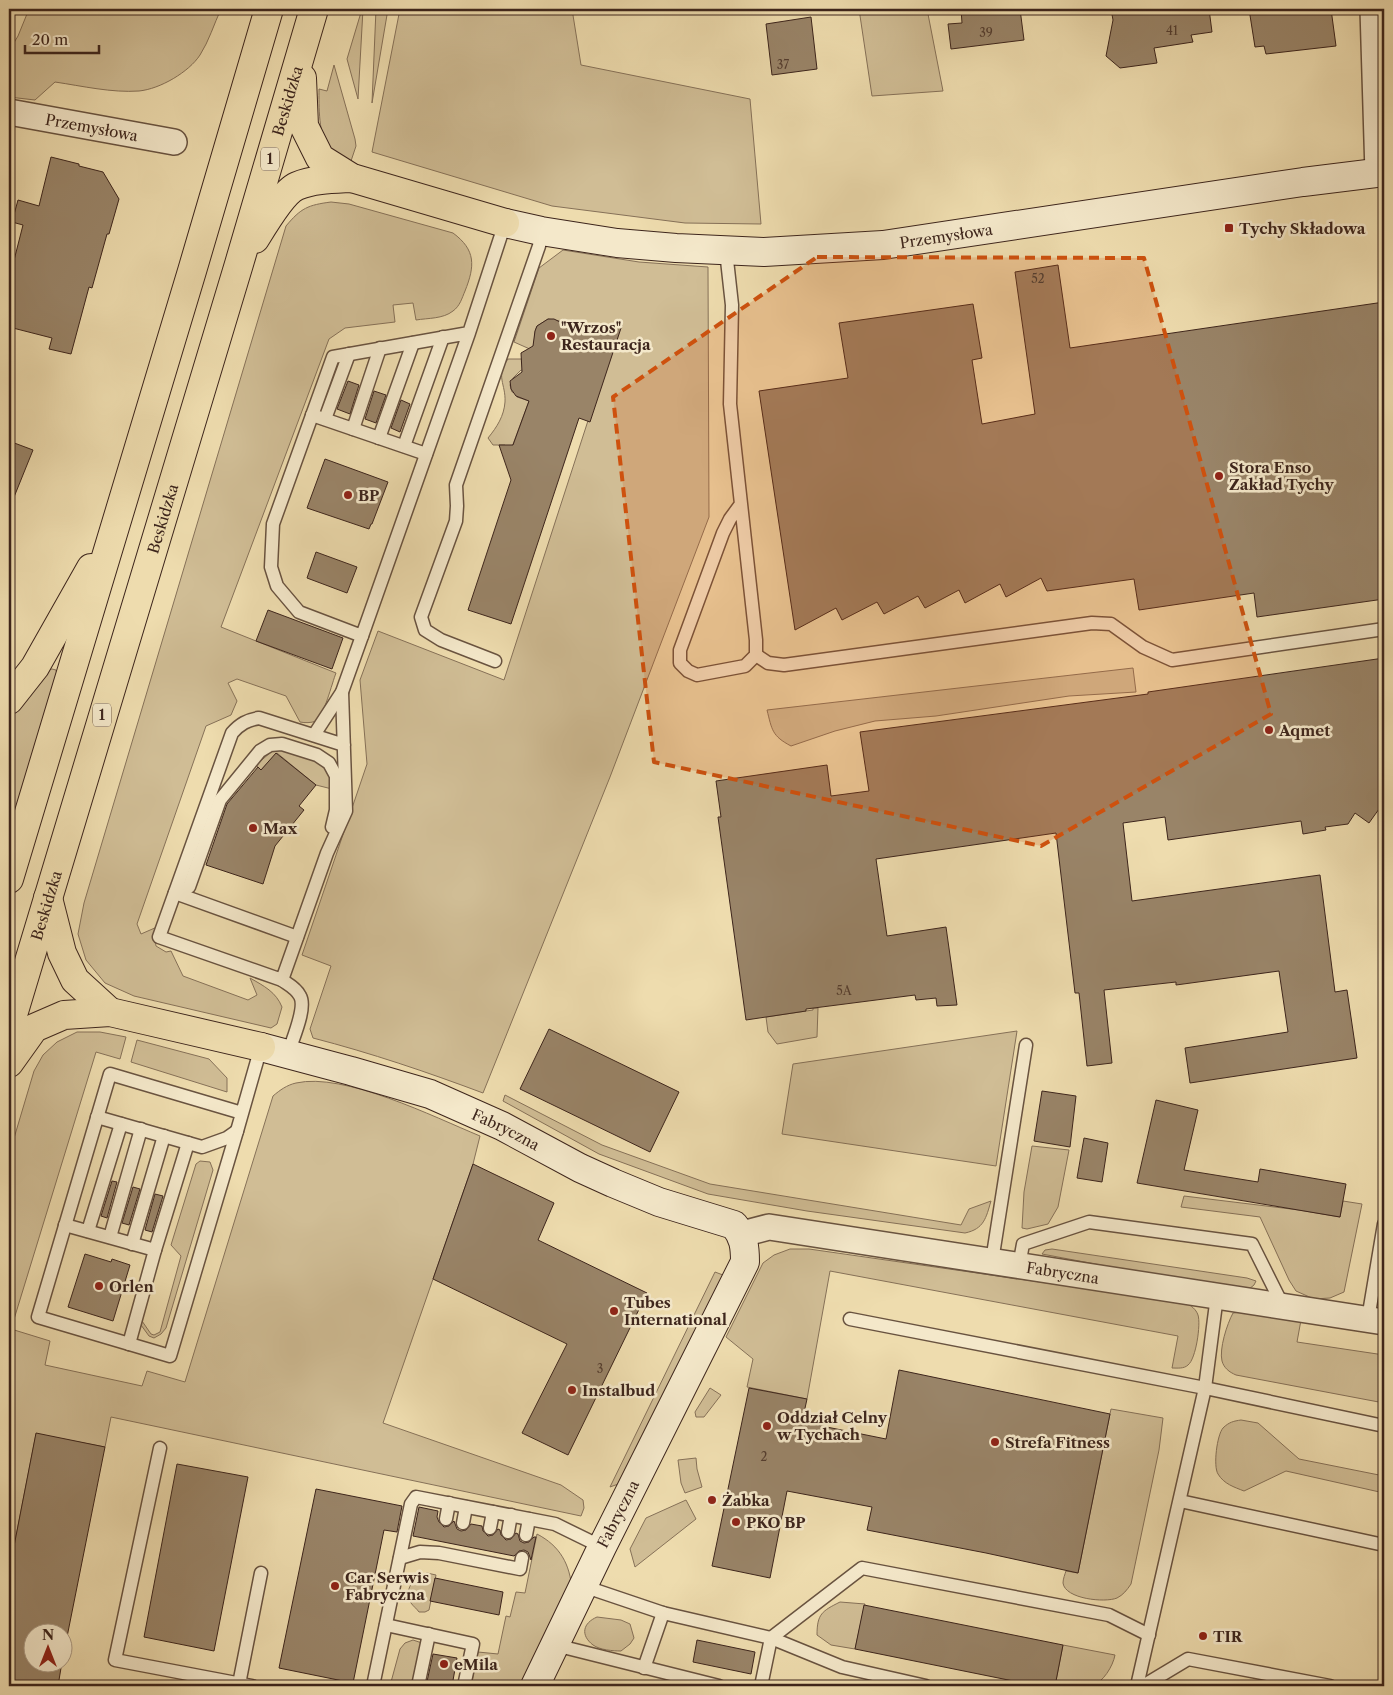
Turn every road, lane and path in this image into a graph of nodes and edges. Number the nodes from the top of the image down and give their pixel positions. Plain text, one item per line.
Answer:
1 (268, 9) edge
2 (314, 9) edge
3 (1373, 9) edge
4 (301, 54) junction
5 (9, 112) edge
6 (174, 142) dead end
7 (1381, 172) edge
8 (352, 178) junction
9 (505, 223) junction
10 (541, 231) junction
11 (726, 251) junction
12 (239, 264) junction
13 (468, 333) junction
14 (443, 337) junction
15 (413, 343) junction
16 (380, 348) junction
17 (349, 354) junction
18 (312, 415) junction
19 (325, 419) junction
20 (353, 429) junction
21 (379, 438) junction
22 (404, 446) junction
23 (426, 454) junction
24 (741, 504) junction
25 (116, 524) junction
26 (1384, 630) edge
27 (362, 636) junction
28 (756, 655) junction
29 (496, 661) dead end
30 (342, 692) junction
31 (9, 700) edge
32 (314, 735) junction
33 (344, 745) junction
34 (212, 805) junction
35 (327, 853) junction
36 (9, 879) edge
37 (175, 893) junction
38 (48, 896) junction
39 (297, 937) junction
40 (282, 980) junction
41 (110, 1012) junction
42 (9, 1028) edge
43 (1026, 1045) dead end
44 (261, 1047) junction
45 (288, 1054) junction
46 (9, 1063) edge
47 (242, 1113) junction
48 (97, 1117) junction
49 (121, 1124) junction
50 (141, 1129) junction
51 (237, 1131) junction
52 (164, 1136) junction
53 (188, 1143) junction
54 (1384, 1224) edge
55 (65, 1225) junction
56 (88, 1231) junction
57 (742, 1234) junction
58 (110, 1237) junction
59 (132, 1244) junction
60 (155, 1250) junction
61 (992, 1261) junction
62 (1019, 1266) junction
63 (1217, 1296) junction
64 (1283, 1306) junction
65 (850, 1319) dead end
66 (1376, 1321) edge
67 (129, 1344) junction
68 (1205, 1388) junction
69 (1384, 1426) edge
70 (160, 1448) dead end
71 (1180, 1501) junction
72 (449, 1503) junction
73 (466, 1506) junction
74 (493, 1512) junction
75 (511, 1515) junction
76 (446, 1519) dead end
77 (529, 1519) junction
78 (463, 1523) dead end
79 (490, 1528) dead end
80 (508, 1532) dead end
81 (526, 1535) dead end
82 (1384, 1545) edge
83 (602, 1547) junction
84 (400, 1558) junction
85 (522, 1558) dead end
86 (261, 1573) dead end
87 (583, 1586) junction
88 (663, 1613) junction
89 (386, 1625) junction
90 (429, 1634) junction
91 (1149, 1635) junction
92 (771, 1638) junction
93 (555, 1645) junction
94 (644, 1668) junction
95 (245, 1685) edge
96 (373, 1686) edge
97 (418, 1686) edge
98 (464, 1686) edge
99 (535, 1686) edge
100 (719, 1686) edge
101 (761, 1686) edge
102 (926, 1686) edge
103 (1137, 1686) edge
104 (1143, 1686) edge
105 (1330, 1686) edge

1 - 25 main road
2 - 4 main road, Beskidzka / 1
3 - 7 street
4 - 8 main road
4 - 12 main road, Beskidzka / 1
5 - 6 street, Przemysłowa
7 - 11 main road, Przemysłowa
8 - 9 main road
8 - 12 main road
9 - 10 main road, Przemysłowa
9 - 13 lane
10 - 11 main road, Przemysłowa
10 - 29 lane
11 - 24 lane
12 - 38 main road, Beskidzka / 1
13 - 14 lane
13 - 23 lane
14 - 15 lane
14 - 22 lane
15 - 16 lane
15 - 21 lane
16 - 17 lane
16 - 20 lane
17 - 18 lane
17 - 19 lane
18 - 19 lane
18 - 27 lane
19 - 20 lane
20 - 21 lane
21 - 22 lane
22 - 23 lane
23 - 27 lane
24 - 28 lane
24 - 28 lane
25 - 31 main road
25 - 36 main road
26 - 28 lane
27 - 30 lane
30 - 32 lane
30 - 33 lane
32 - 33 lane
32 - 34 lane
33 - 35 lane
34 - 35 lane
34 - 37 lane
35 - 39 lane
37 - 39 lane
37 - 40 lane
38 - 41 main road
38 - 42 main road, Beskidzka / 1
39 - 40 lane
40 - 45 lane
41 - 44 main road
41 - 46 main road
43 - 61 lane
44 - 45 main road, Fabryczna
44 - 47 lane
45 - 57 main road, Fabryczna
47 - 48 lane
47 - 51 lane
48 - 49 lane
48 - 55 lane
49 - 50 lane
49 - 56 lane
50 - 52 lane
50 - 58 lane
51 - 53 lane
51 - 67 lane
52 - 53 lane
52 - 59 lane
53 - 60 lane
54 - 66 lane
55 - 56 lane
55 - 67 lane
56 - 58 lane
57 - 61 street, Fabryczna
57 - 83 main road, Fabryczna
58 - 59 lane
59 - 60 lane
60 - 67 lane
61 - 62 street, Fabryczna
62 - 63 street, Fabryczna
62 - 64 lane
63 - 64 street, Fabryczna
63 - 68 lane
64 - 66 street, Fabryczna
65 - 68 lane
68 - 69 lane
68 - 71 lane
70 - 95 lane
71 - 82 lane
71 - 91 lane
72 - 73 lane
72 - 76 lane
72 - 84 lane
73 - 74 lane
73 - 78 lane
74 - 75 lane
74 - 79 lane
75 - 77 lane
75 - 80 lane
77 - 81 lane
77 - 83 lane
83 - 87 main road, Fabryczna
84 - 85 lane
84 - 89 lane
86 - 95 lane
87 - 88 lane
87 - 93 main road, Fabryczna
88 - 92 lane
88 - 94 lane
89 - 90 lane
89 - 96 lane
90 - 97 lane
90 - 98 lane
91 - 92 lane
91 - 103 lane
92 - 101 lane
92 - 102 lane
93 - 94 lane
93 - 99 main road, Fabryczna
94 - 100 lane
104 - 105 lane

